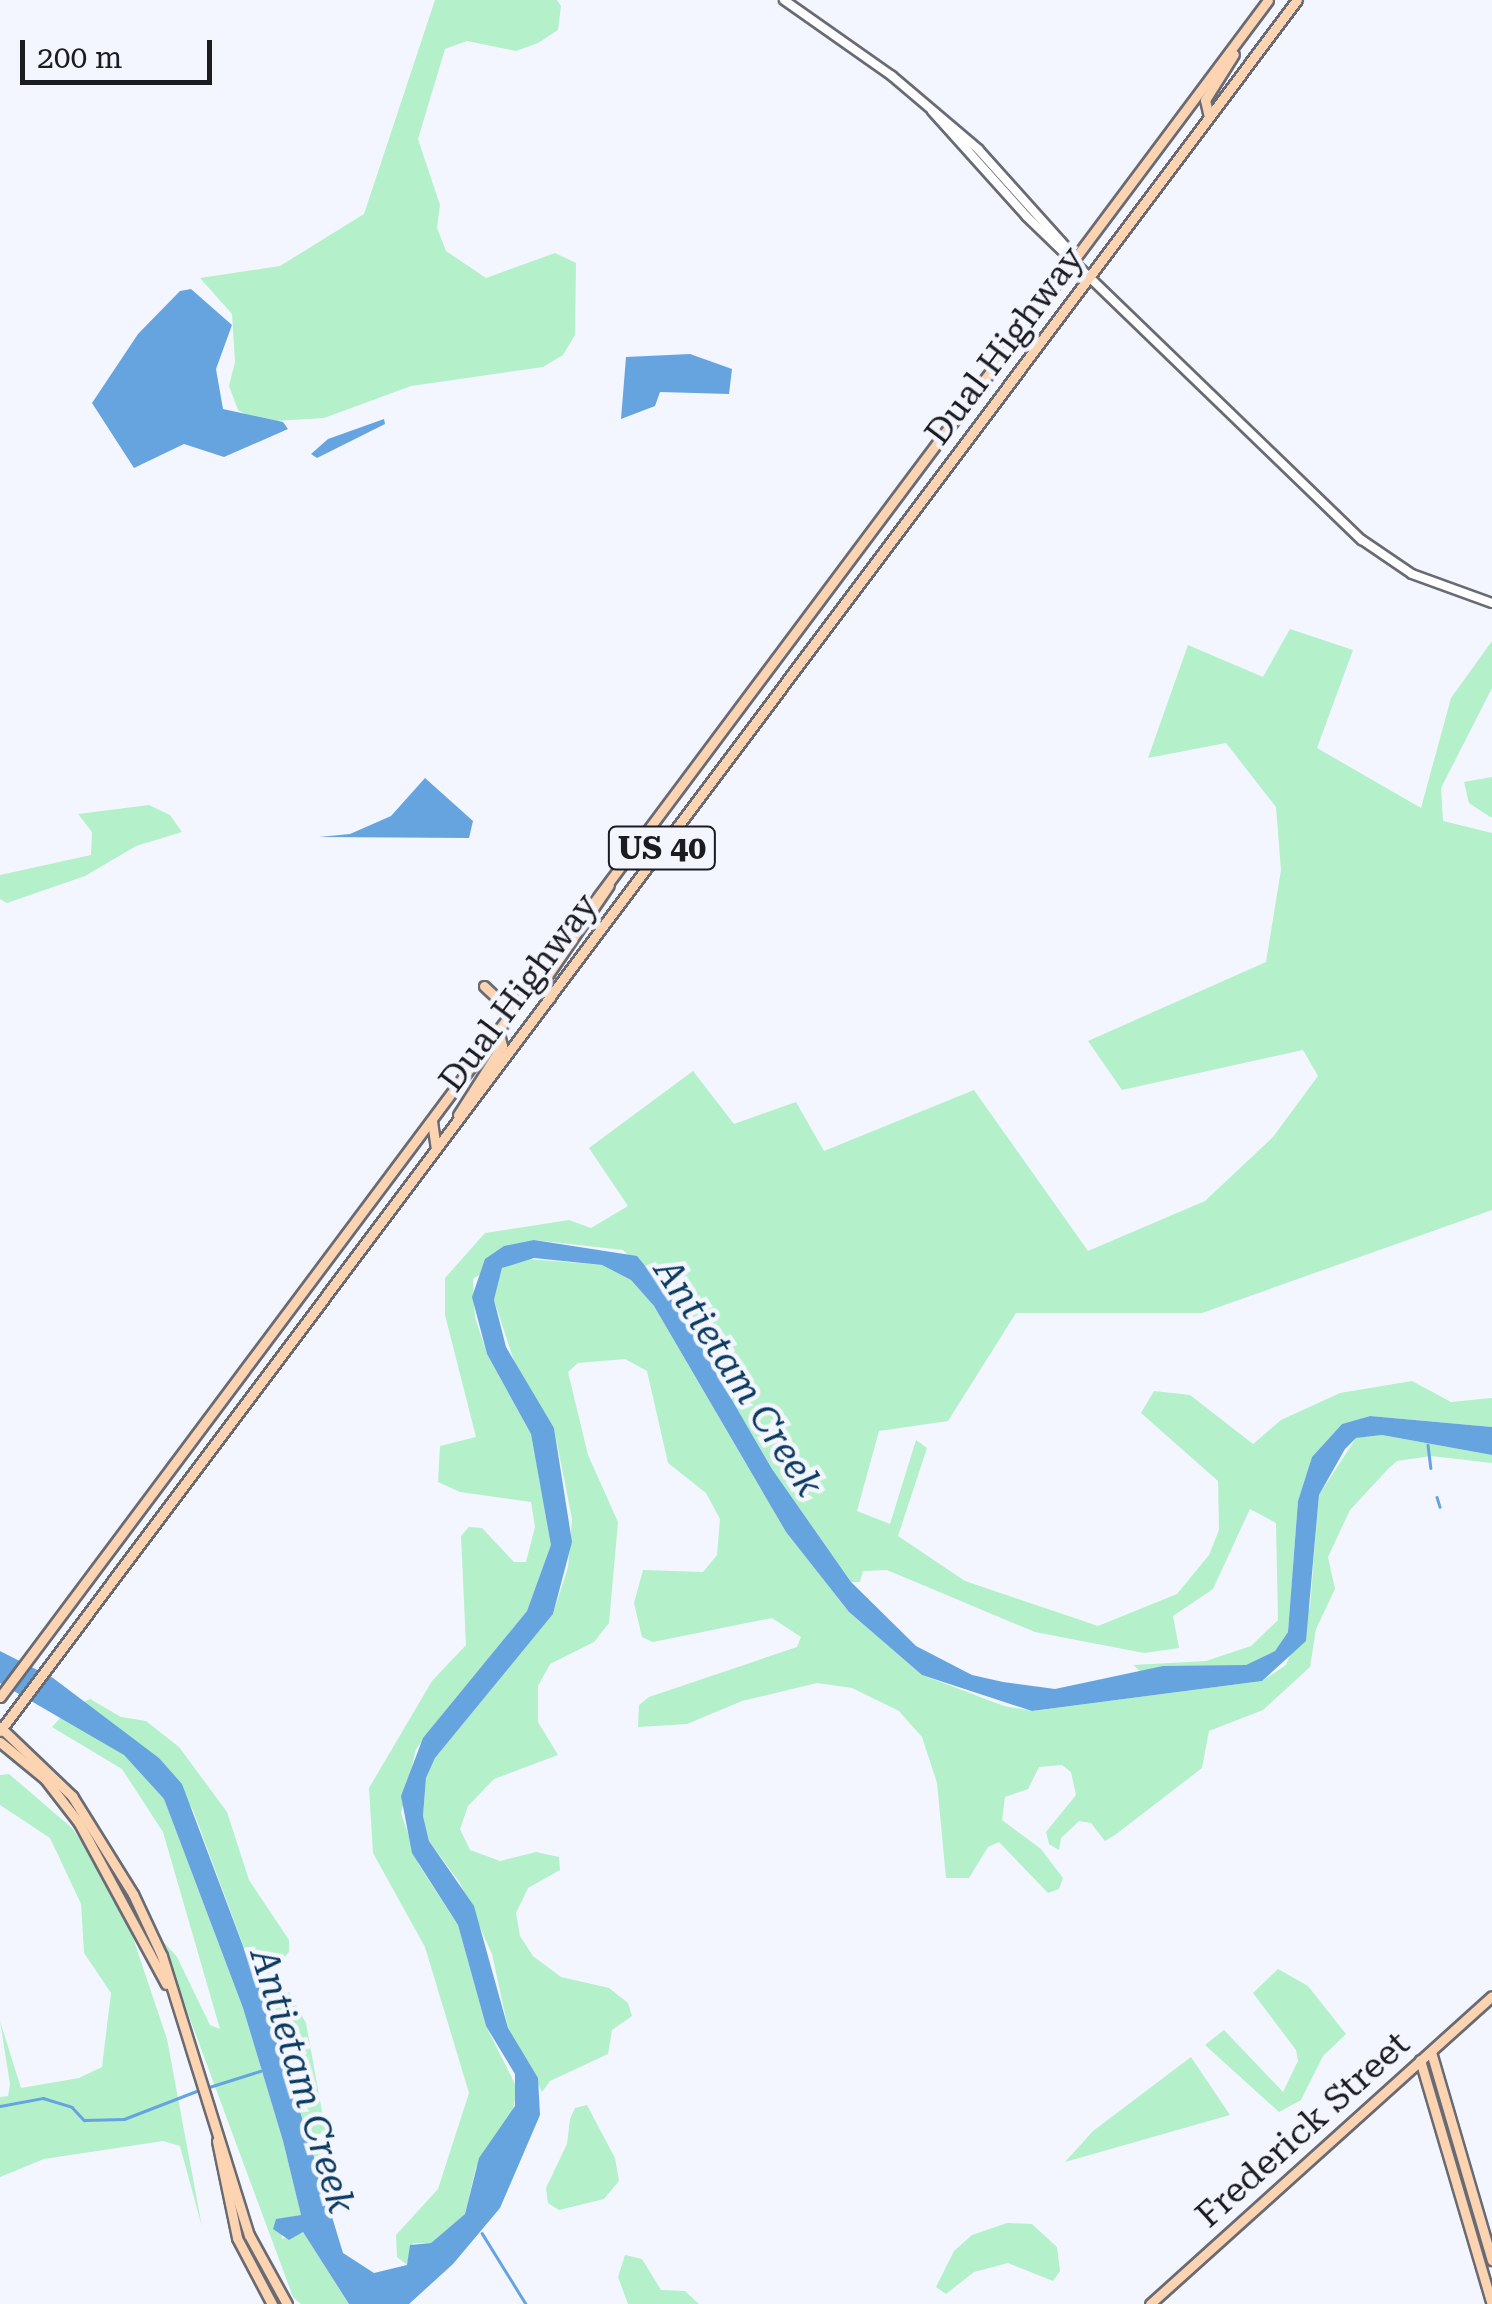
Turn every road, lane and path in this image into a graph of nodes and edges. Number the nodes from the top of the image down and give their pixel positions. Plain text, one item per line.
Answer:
1 (784, 0) edge
2 (1268, 0) edge
3 (1297, 0) edge
4 (1258, 13) junction
5 (1209, 118) junction
6 (1074, 258) junction
7 (1092, 276) junction
8 (1492, 603) edge
9 (610, 880) junction
10 (484, 986) dead end
11 (550, 998) junction
12 (520, 1000) junction
13 (498, 1030) junction
14 (432, 1118) junction
15 (454, 1127) junction
16 (436, 1149) junction
17 (408, 1151) junction
18 (426, 1164) junction
19 (0, 1697) edge
20 (1, 1729) edge
21 (0, 1742) edge
22 (116, 1874) junction
23 (1492, 1996) edge
24 (1431, 2052) junction
25 (1420, 2060) junction
26 (1431, 2097) junction
27 (210, 2104) junction
28 (1454, 2132) junction
29 (1492, 2260) edge
30 (272, 2304) edge
31 (287, 2304) edge
32 (1150, 2304) edge
33 (1492, 2304) edge

1 - 6 main road
2 - 4 main road, Dual Highway / US 40
3 - 5 main road, Dual Highway / US 40
4 - 5 main road
4 - 6 main road, Dual Highway / US 40
5 - 7 main road, Dual Highway / US 40
6 - 7 main road
6 - 9 main road, Dual Highway / US 40
7 - 8 main road
7 - 11 main road, Dual Highway / US 40
9 - 11 main road
9 - 12 main road, Dual Highway / US 40
10 - 12 main road
11 - 15 main road, Dual Highway / US 40
12 - 13 main road, Dual Highway / US 40
13 - 14 main road, Dual Highway / US 40
13 - 15 main road
14 - 16 main road
14 - 17 main road, Dual Highway / US 40
15 - 16 main road, Dual Highway / US 40
16 - 18 main road, Dual Highway / US 40
17 - 18 main road
17 - 19 main road, Dual Highway / US 40
18 - 20 main road, Dual Highway / US 40
20 - 22 main road
21 - 22 main road
22 - 27 main road
23 - 24 main road, Frederick Street
24 - 25 main road, Frederick Street
24 - 28 main road
25 - 26 main road
25 - 32 main road, Frederick Street
26 - 28 main road
26 - 33 main road
27 - 30 main road
27 - 31 main road
28 - 29 main road

